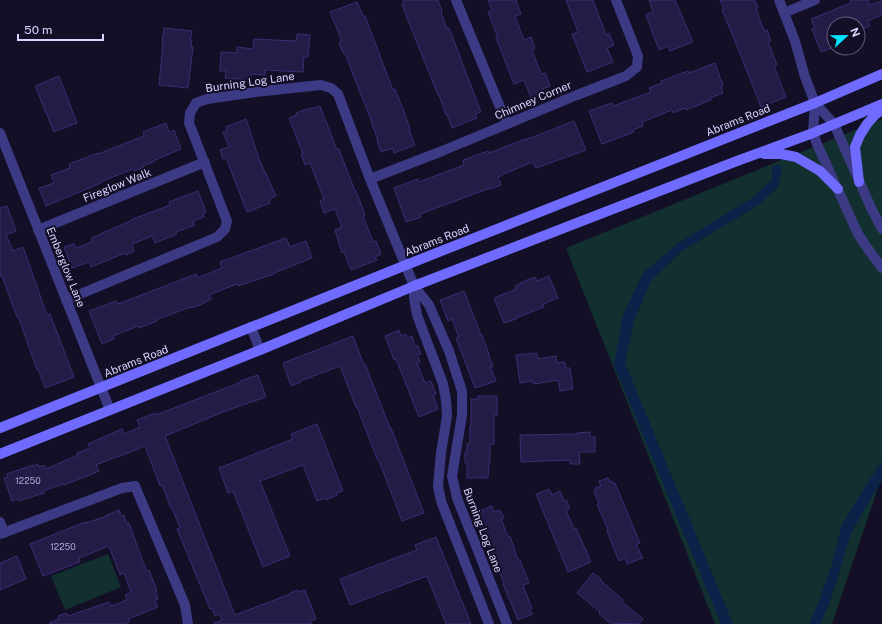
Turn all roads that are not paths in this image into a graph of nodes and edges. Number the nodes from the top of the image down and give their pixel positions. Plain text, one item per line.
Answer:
1 (456, 0) edge
2 (616, 0) edge
3 (779, 0) edge
4 (815, 0) edge
5 (784, 13) junction
6 (882, 74) edge
7 (815, 102) junction
8 (882, 104) edge
9 (882, 110) edge
10 (507, 124) junction
11 (834, 124) junction
12 (0, 133) edge
13 (813, 133) junction
14 (737, 161) junction
15 (205, 162) junction
16 (370, 179) junction
17 (859, 182) junction
18 (838, 189) junction
19 (882, 228) edge
20 (38, 230) junction
21 (406, 265) junction
22 (882, 268) edge
23 (414, 286) junction
24 (66, 300) junction
25 (251, 327) junction
26 (260, 350) junction
27 (101, 388) junction
28 (110, 410) junction
29 (0, 428) edge
30 (0, 454) edge
31 (0, 522) edge
32 (2, 533) edge
33 (188, 624) edge
34 (489, 624) edge
35 (507, 624) edge

1 - 10 street
2 - 10 street, Chimney Corner
3 - 5 street
4 - 5 street
5 - 7 street
6 - 7 main road, Abrams Road
7 - 11 street
7 - 13 street
7 - 21 main road, Abrams Road
8 - 11 main road
9 - 17 main road
10 - 16 street, Chimney Corner
11 - 13 main road
11 - 17 street
12 - 20 street, Emberglow Lane
13 - 14 main road
13 - 18 street
14 - 18 main road
14 - 23 main road
15 - 16 street, Burning Log Lane
15 - 20 street, Fireglow Walk
15 - 24 street, Burning Log Lane
16 - 21 street, Burning Log Lane
17 - 19 street
18 - 22 street
20 - 24 street, Emberglow Lane
21 - 23 street, Burning Log Lane
21 - 25 main road, Abrams Road
23 - 26 main road
23 - 34 street, Burning Log Lane
23 - 35 street, Burning Log Lane
24 - 27 street, Emberglow Lane
25 - 26 street
25 - 27 main road, Abrams Road
26 - 28 main road
27 - 28 street, Emberglow Lane
27 - 29 main road, Abrams Road
28 - 30 main road
31 - 32 street
32 - 33 street

